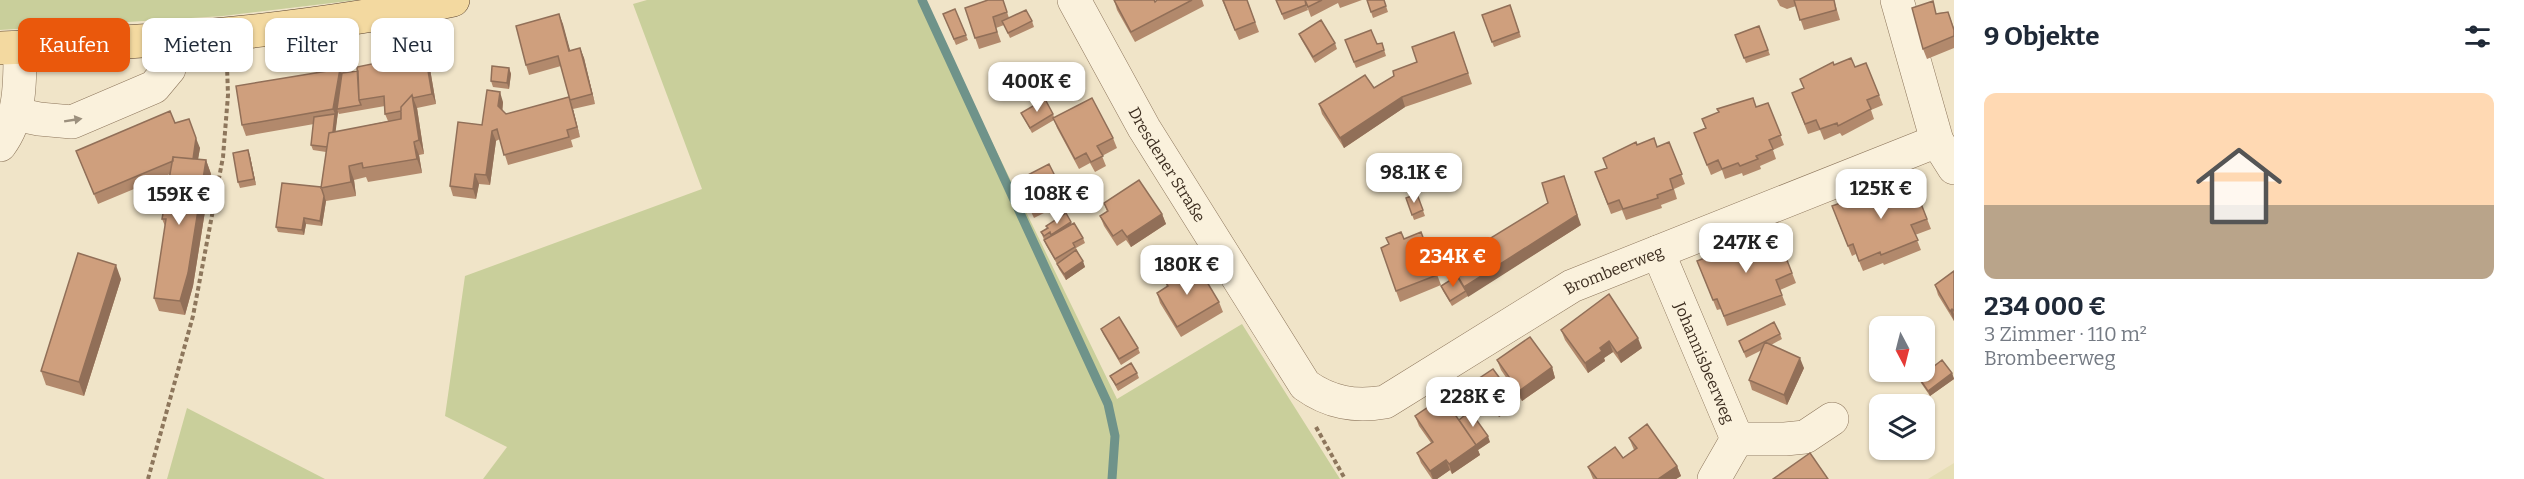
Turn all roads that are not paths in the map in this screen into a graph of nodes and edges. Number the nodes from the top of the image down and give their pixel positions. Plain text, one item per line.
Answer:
1 (453, 0) edge
2 (1074, 0) edge
3 (1897, 0) edge
4 (253, 30) edge
5 (142, 41) edge
6 (10, 48) edge
7 (166, 72) edge
8 (15, 114) junction
9 (0, 145) edge
10 (1950, 160) edge
11 (1658, 252) junction
12 (1305, 385) joint
13 (1832, 419) dead end
14 (1737, 439) junction
15 (1714, 479) edge

1 - 4 main road
2 - 12 street, Dresdener Straße
3 - 10 street
5 - 6 main road
6 - 8 street
8 -> 7 street
8 - 9 street
10 - 11 street, Brombeerweg
11 - 12 street, Brombeerweg
11 - 14 street, Johannisbeerweg
13 - 14 street, Johannisbeerweg
14 - 15 street, Johannisbeerweg

